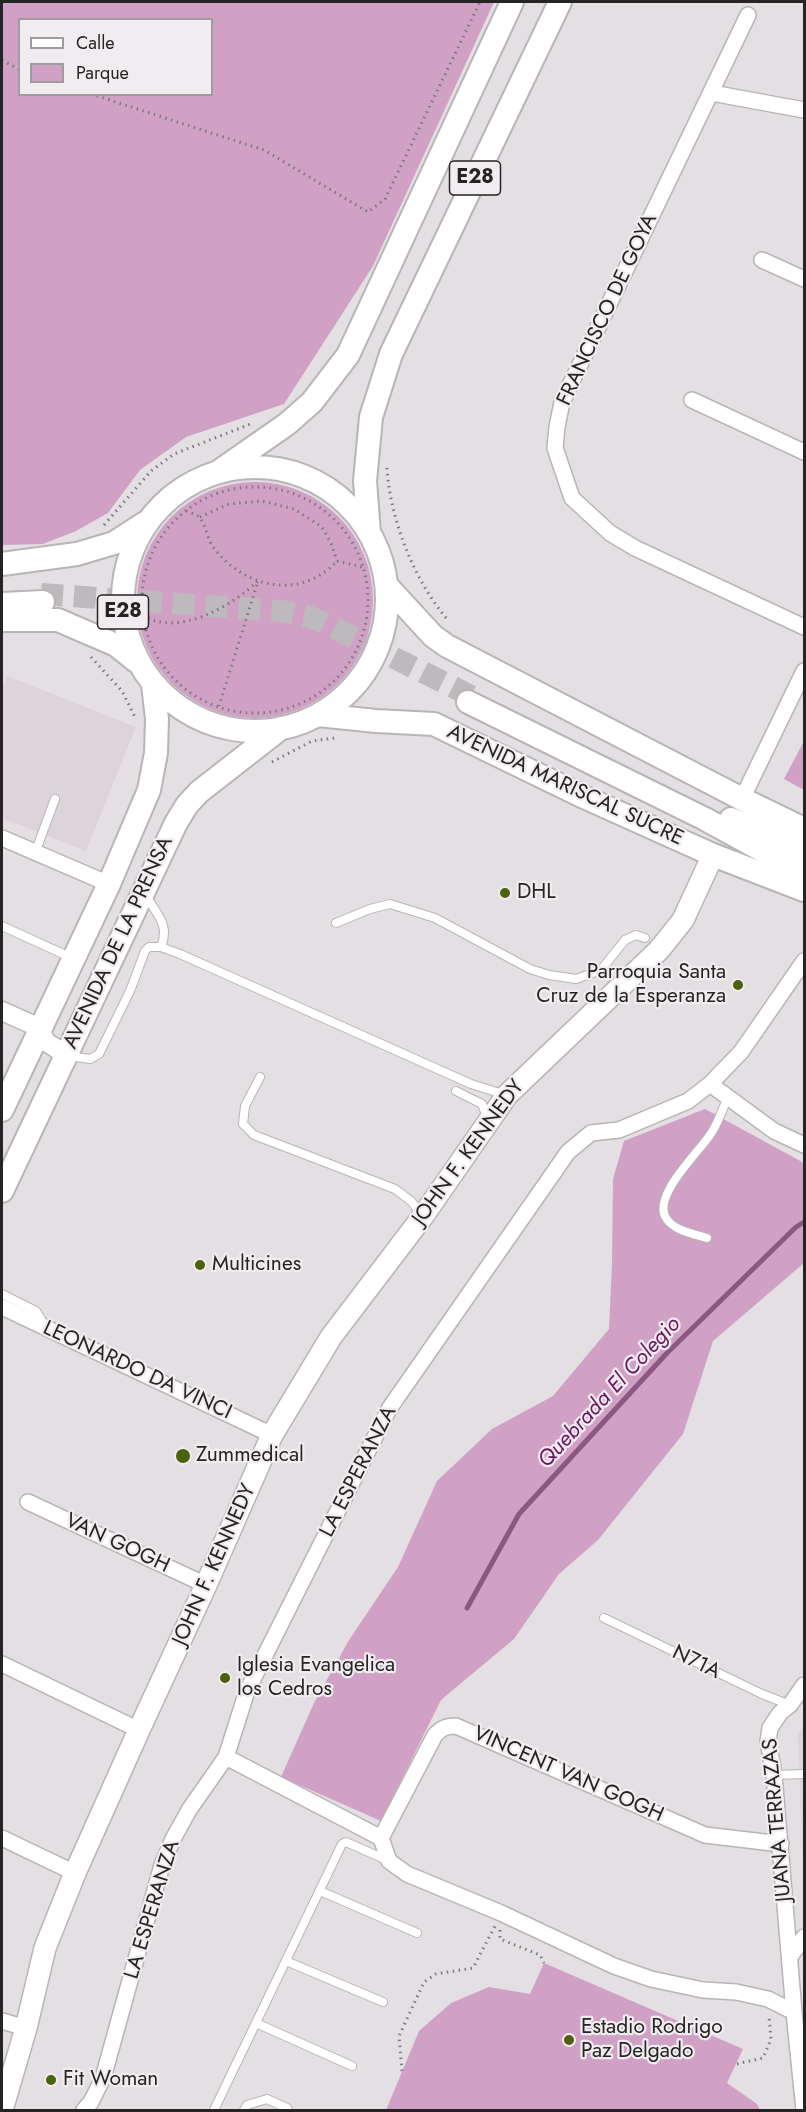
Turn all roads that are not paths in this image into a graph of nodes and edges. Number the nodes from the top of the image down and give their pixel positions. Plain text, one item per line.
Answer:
1 (512, 2) edge
2 (560, 2) edge
3 (748, 15) dead end
4 (712, 93) junction
5 (804, 110) edge
6 (762, 260) dead end
7 (804, 279) edge
8 (692, 400) dead end
9 (804, 452) edge
10 (217, 473) junction
11 (147, 521) junction
12 (369, 533) junction
13 (2, 564) edge
14 (387, 586) junction
15 (2, 596) edge
16 (2, 604) edge
17 (2, 620) edge
18 (804, 627) edge
19 (139, 663) junction
20 (804, 671) edge
21 (153, 684) junction
22 (318, 715) junction
23 (281, 729) junction
24 (55, 799) dead end
25 (742, 800) junction
26 (804, 829) edge
27 (2, 838) edge
28 (804, 849) edge
29 (35, 852) junction
30 (713, 855) junction
31 (804, 873) edge
32 (109, 884) junction
33 (804, 890) edge
34 (144, 891) junction
35 (336, 923) dead end
36 (2, 926) edge
37 (649, 941) junction
38 (161, 947) junction
39 (73, 958) junction
40 (804, 961) edge
41 (2, 1011) edge
42 (40, 1028) junction
43 (67, 1055) junction
44 (260, 1077) dead end
45 (710, 1084) junction
46 (456, 1091) dead end
47 (507, 1095) junction
48 (728, 1097) junction
49 (2, 1110) edge
50 (489, 1122) junction
51 (804, 1145) edge
52 (2, 1191) edge
53 (423, 1216) junction
54 (707, 1238) dead end
55 (2, 1294) edge
56 (2, 1307) edge
57 (46, 1328) junction
58 (272, 1435) junction
59 (28, 1502) dead end
60 (206, 1586) junction
61 (604, 1618) dead end
62 (2, 1664) edge
63 (804, 1685) edge
64 (790, 1705) junction
65 (139, 1730) junction
66 (226, 1757) junction
67 (804, 1774) edge
68 (774, 1775) junction
69 (2, 1838) edge
70 (381, 1838) junction
71 (781, 1844) junction
72 (389, 1861) junction
73 (75, 1873) junction
74 (320, 1891) junction
75 (417, 1933) dead end
76 (804, 1937) edge
77 (790, 1957) junction
78 (286, 1961) junction
79 (383, 2002) dead end
80 (794, 2012) junction
81 (2, 2021) edge
82 (256, 2024) junction
83 (26, 2028) junction
84 (352, 2066) dead end
85 (2, 2110) edge
86 (84, 2110) edge
87 (214, 2110) edge
88 (244, 2110) edge
89 (288, 2110) edge
90 (804, 2110) edge

1 - 10 main road, E28
2 - 12 main road, E28
3 - 4 street, FRANCISCO DE GOYA
4 - 5 street
4 - 18 street, FRANCISCO DE GOYA
6 - 7 street
8 - 9 street
10 - 11 main road, E28
10 - 12 main road, E28
11 - 13 main road
11 - 19 main road, E28
12 - 14 main road, E28
14 - 22 main road, E28
14 - 25 main road
15 - 16 main road
17 - 19 main road
19 - 21 main road, E28
20 - 25 street
21 - 23 main road, E28
21 - 32 main road, AVENIDA DE LA PRENSA
22 - 23 main road, E28
22 - 30 main road, AVENIDA MARISCAL SUCRE
23 - 34 main road, AVENIDA DE LA PRENSA
24 - 29 lane
25 - 26 main road
27 - 29 street
28 - 31 main road, AVENIDA MARISCAL SUCRE
29 - 32 street
30 - 33 main road, AVENIDA MARISCAL SUCRE
30 - 37 main road, JOHN F. KENNEDY
32 - 39 main road, AVENIDA DE LA PRENSA
34 - 38 lane
34 - 43 main road, AVENIDA DE LA PRENSA
35 - 37 lane
36 - 39 lane
37 - 47 main road, JOHN F. KENNEDY
38 - 43 lane
38 - 47 lane
39 - 42 main road, AVENIDA DE LA PRENSA
40 - 45 street, LA ESPERANZA
41 - 42 street
42 - 43 street
42 - 49 main road, AVENIDA DE LA PRENSA
43 - 52 main road, AVENIDA DE LA PRENSA
44 - 53 lane
45 - 48 street
45 - 66 street, LA ESPERANZA
46 - 50 lane
47 - 50 main road, JOHN F. KENNEDY
48 - 51 street
48 - 54 lane
50 - 53 main road, JOHN F. KENNEDY
53 - 58 main road, JOHN F. KENNEDY
55 - 57 lane
56 - 57 street, LEONARDO DA VINCI
57 - 58 street, LEONARDO DA VINCI
58 - 60 main road, JOHN F. KENNEDY
59 - 60 street, VAN GOGH
60 - 65 main road, JOHN F. KENNEDY
61 - 64 lane, N71A
62 - 65 street
63 - 64 street, JUANA TERRAZAS
64 - 68 street, JUANA TERRAZAS
65 - 73 main road, JOHN F. KENNEDY
66 - 70 street
66 - 86 street, LA ESPERANZA
67 - 68 lane
68 - 71 street, JUANA TERRAZAS
69 - 73 street
70 - 71 street, VINCENT VAN GOGH
70 - 72 street
71 - 77 street, JUANA TERRAZAS
72 - 74 lane
72 - 80 street
73 - 83 main road, JOHN F. KENNEDY
74 - 75 lane
74 - 78 lane
76 - 77 street
77 - 80 street, JUANA TERRAZAS
78 - 79 lane
78 - 82 lane
80 - 90 street, JUANA TERRAZAS
81 - 83 street
82 - 84 lane
82 - 87 lane
83 - 85 main road, JOHN F. KENNEDY
88 - 89 lane

